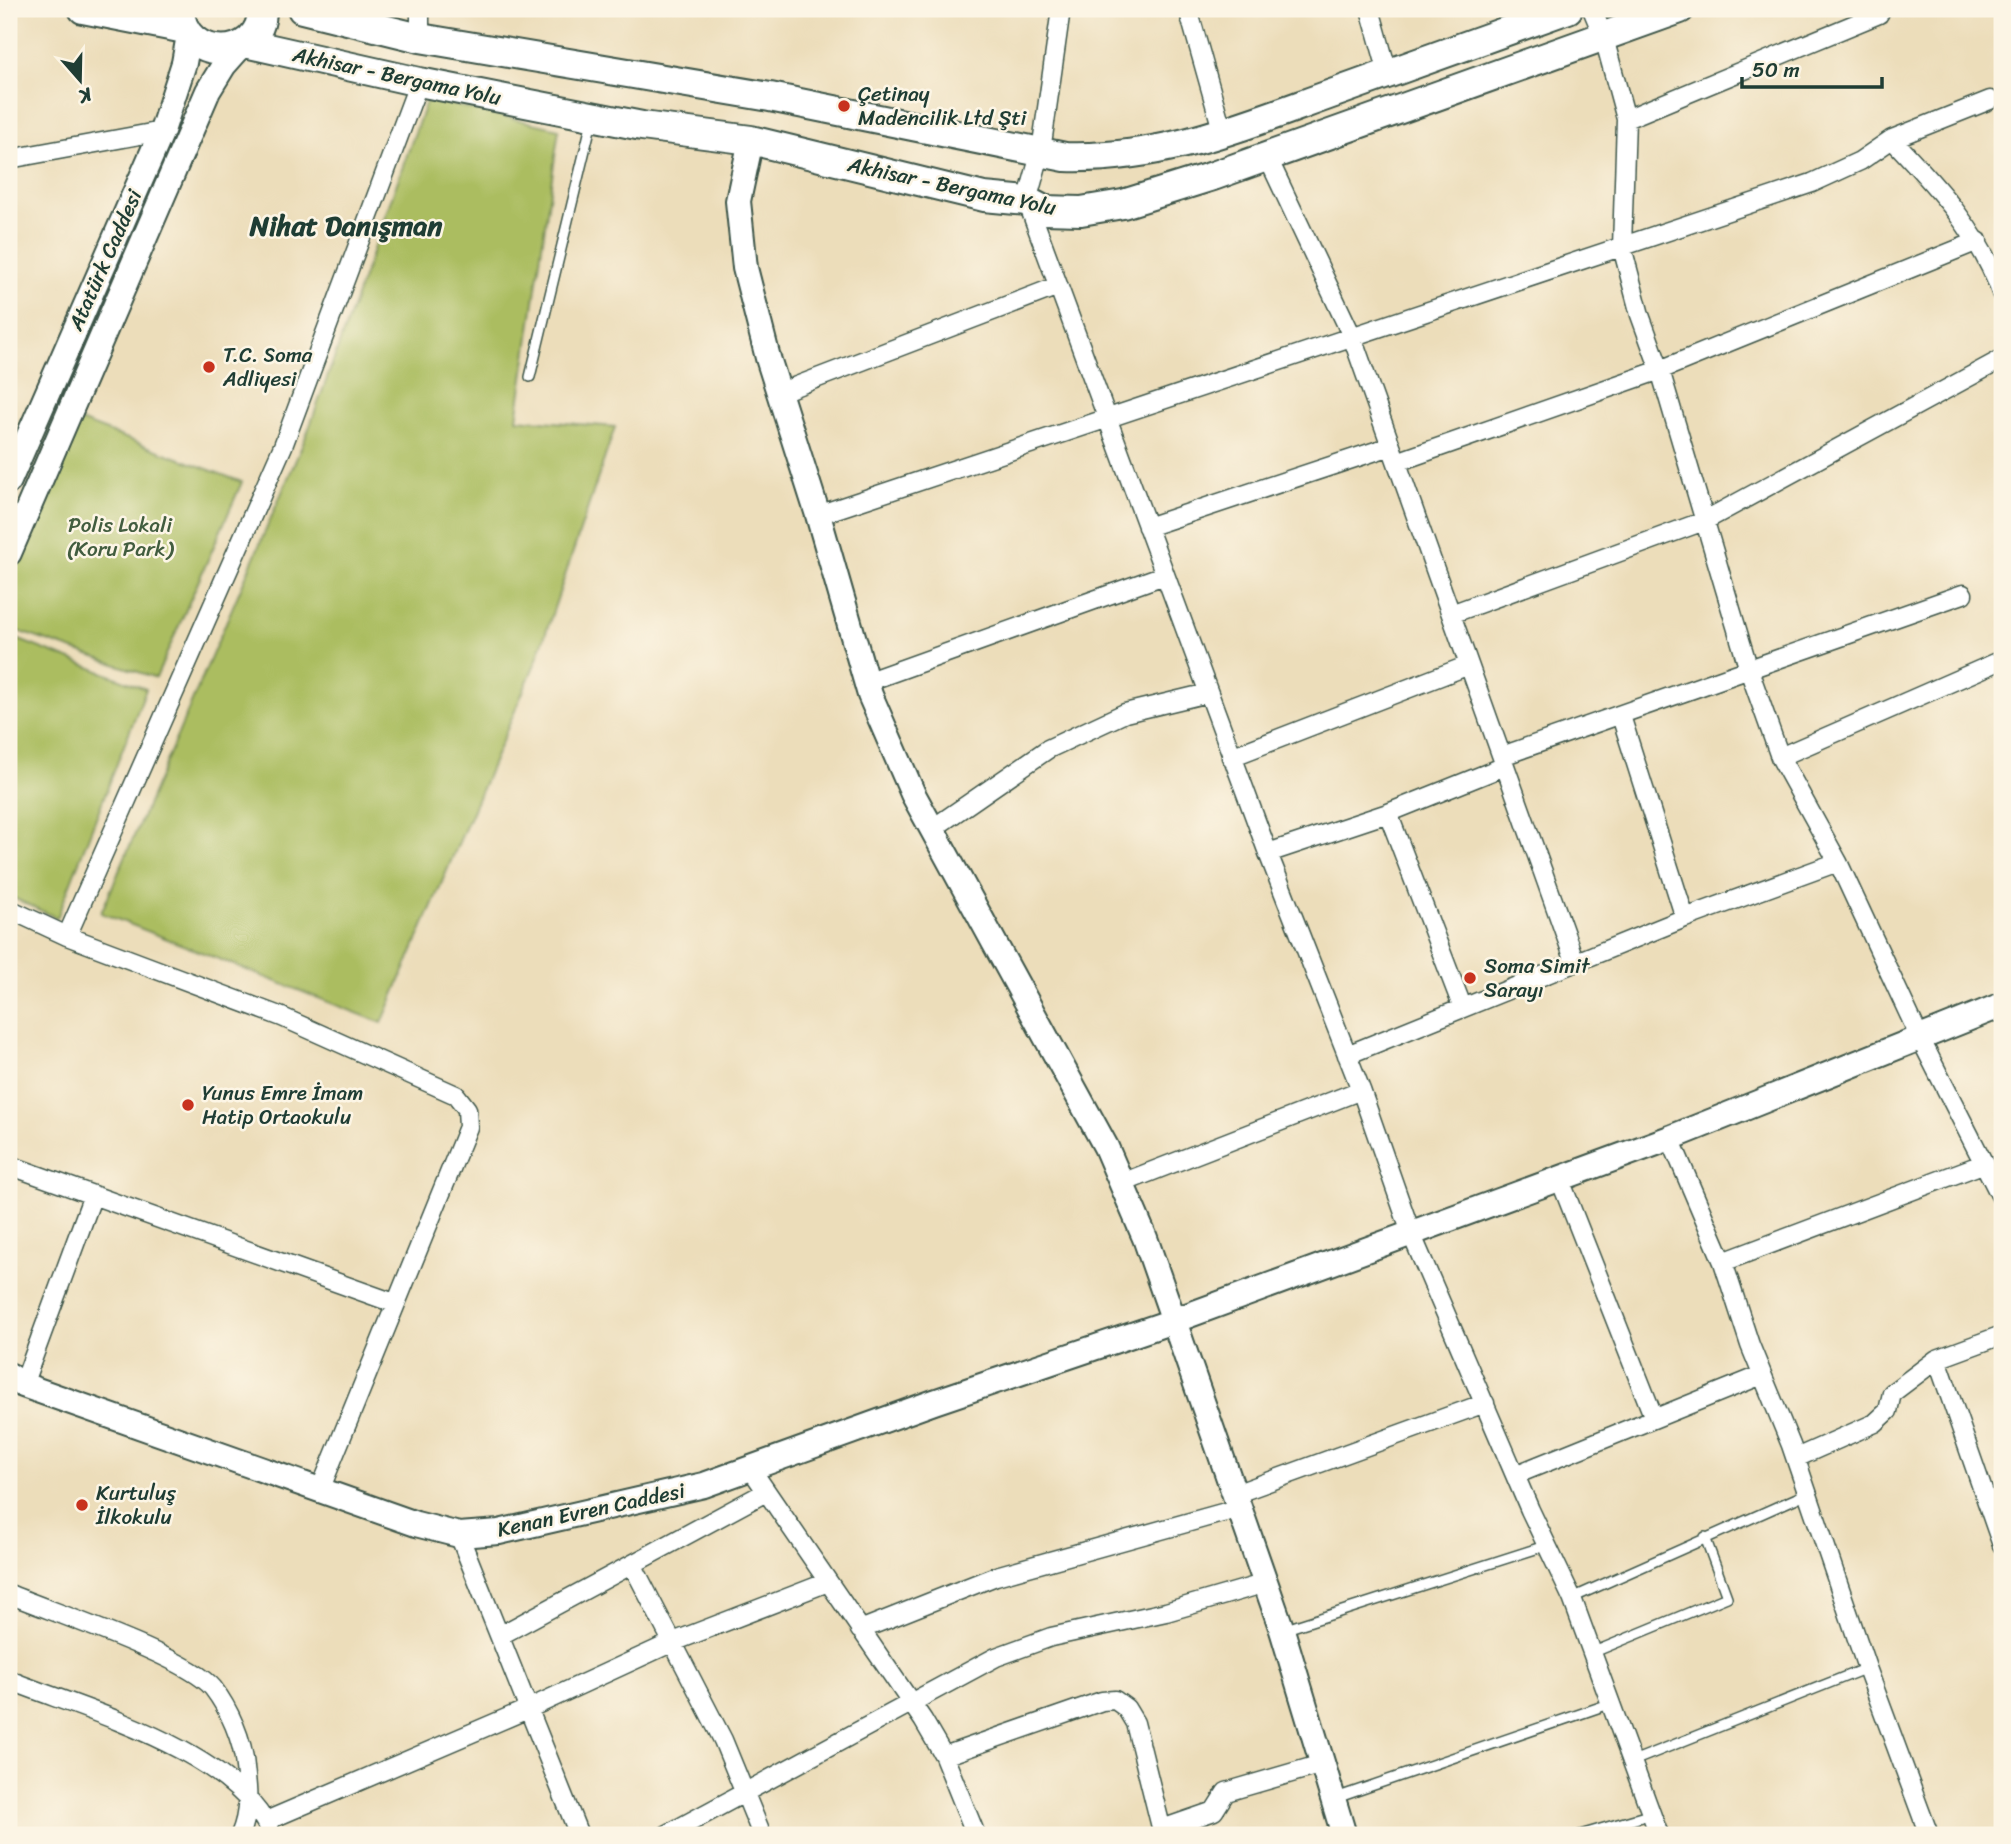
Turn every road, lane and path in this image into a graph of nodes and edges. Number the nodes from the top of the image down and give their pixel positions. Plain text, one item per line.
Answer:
1 (83, 9) edge
2 (262, 9) edge
3 (302, 9) edge
4 (420, 9) edge
5 (1061, 9) edge
6 (1188, 9) edge
7 (1370, 9) edge
8 (1568, 9) edge
9 (1592, 9) edge
10 (1680, 9) edge
11 (1881, 9) edge
12 (185, 24) edge
13 (420, 38) junction
14 (1604, 38) junction
15 (242, 45) junction
16 (1388, 73) junction
17 (419, 82) junction
18 (1990, 100) dead end
19 (593, 116) junction
20 (1626, 119) junction
21 (162, 131) junction
22 (1223, 133) junction
23 (1892, 139) junction
24 (751, 140) junction
25 (1041, 151) junction
26 (1267, 156) junction
27 (9, 159) edge
28 (1027, 201) junction
29 (1978, 241) junction
30 (1622, 247) junction
31 (1058, 286) junction
32 (2002, 295) edge
33 (1351, 334) junction
34 (2002, 359) edge
35 (1660, 370) junction
36 (530, 377) dead end
37 (781, 392) junction
38 (1107, 419) junction
39 (1394, 454) junction
40 (9, 481) edge
41 (818, 514) junction
42 (1704, 521) junction
43 (1147, 527) junction
44 (9, 553) edge
45 (1164, 575) junction
46 (1963, 594) dead end
47 (1451, 614) junction
48 (2002, 660) edge
49 (1469, 665) junction
50 (1749, 670) junction
51 (866, 682) junction
52 (1208, 693) junction
53 (1621, 716) junction
54 (1231, 757) junction
55 (1780, 757) junction
56 (1503, 761) junction
57 (1388, 813) junction
58 (932, 829) junction
59 (1268, 853) junction
60 (1838, 862) junction
61 (9, 909) edge
62 (1685, 918) junction
63 (67, 936) junction
64 (1575, 962) junction
65 (2002, 1005) edge
66 (1462, 1006) junction
67 (1920, 1038) junction
68 (1347, 1055) junction
69 (1361, 1090) junction
70 (1670, 1138) junction
71 (1985, 1163) junction
72 (9, 1165) edge
73 (1559, 1177) junction
74 (1122, 1183) junction
75 (93, 1195) junction
76 (2002, 1199) edge
77 (1411, 1233) junction
78 (1723, 1262) junction
79 (394, 1303) junction
80 (1173, 1321) junction
81 (2002, 1335) edge
82 (1937, 1359) junction
83 (1762, 1375) junction
84 (13, 1381) edge
85 (1485, 1403) junction
86 (1654, 1419) junction
87 (1796, 1458) junction
88 (751, 1469) junction
89 (1515, 1475) junction
90 (320, 1490) junction
91 (766, 1492) junction
92 (1808, 1493) junction
93 (1238, 1501) junction
94 (458, 1535) junction
95 (1705, 1537) junction
96 (1548, 1545) junction
97 (2002, 1545) edge
98 (633, 1566) junction
99 (828, 1582) junction
100 (1266, 1583) junction
101 (9, 1594) edge
102 (1572, 1598) junction
103 (860, 1630) junction
104 (1282, 1630) junction
105 (501, 1635) junction
106 (673, 1642) junction
107 (1594, 1652) junction
108 (1867, 1668) junction
109 (9, 1680) edge
110 (909, 1701) junction
111 (1612, 1703) junction
112 (530, 1709) junction
113 (944, 1756) junction
114 (1633, 1761) junction
115 (1322, 1763) junction
116 (746, 1795) junction
117 (1333, 1799) junction
118 (249, 1802) junction
119 (1652, 1814) junction
120 (269, 1828) edge
121 (1163, 1832) edge
122 (238, 1834) edge
123 (579, 1835) edge
124 (666, 1835) edge
125 (762, 1835) edge
126 (976, 1835) edge
127 (1343, 1835) edge
128 (1580, 1835) edge
129 (1659, 1835) edge
130 (1929, 1835) edge

1 - 12 main road, Akhisar - Bergama Yolu
2 - 15 main road
3 - 13 main road, Akhisar - Bergama Yolu
4 - 13 street
5 - 25 street
6 - 22 street
7 - 16 street
8 - 16 main road, Akhisar - Bergama Yolu
9 - 14 street
10 - 14 main road, Akhisar - Bergama Yolu
11 - 20 street
12 - 15 main road, Akhisar - Bergama Yolu
12 - 21 street, Atatürk Caddesi
13 - 25 main road, Akhisar - Bergama Yolu
14 - 20 street
14 - 26 main road, Akhisar - Bergama Yolu
15 - 17 main road, Akhisar - Bergama Yolu
15 - 44 street
16 - 22 main road, Akhisar - Bergama Yolu
17 - 19 main road, Akhisar - Bergama Yolu
17 - 63 street
18 - 23 street
19 - 24 main road, Akhisar - Bergama Yolu
19 - 36 lane
20 - 30 street
21 - 27 street
21 - 40 street, Atatürk Caddesi
22 - 25 main road, Akhisar - Bergama Yolu
23 - 29 street
23 - 30 street
24 - 28 main road, Akhisar - Bergama Yolu
24 - 37 street
25 - 28 street
26 - 28 main road, Akhisar - Bergama Yolu
26 - 33 street
28 - 31 street
29 - 32 street
29 - 35 street
30 - 33 street
30 - 35 street
31 - 37 street
31 - 38 street
33 - 38 street
33 - 39 street
34 - 42 street
35 - 39 street
35 - 42 street
37 - 41 street
38 - 41 street
38 - 43 street
39 - 43 street
39 - 47 street
41 - 51 street
42 - 47 street
42 - 50 street
43 - 45 street
45 - 51 street
45 - 52 street
46 - 50 street
47 - 49 street
48 - 55 street
49 - 54 street
49 - 56 street
50 - 53 street
50 - 55 street
51 - 58 street
52 - 54 street
52 - 58 street
53 - 56 street
53 - 62 street
54 - 59 street
55 - 60 street
56 - 57 street
56 - 64 street
57 - 59 street
57 - 66 street
58 - 74 street
59 - 68 street
60 - 62 street
60 - 67 street
61 - 63 street
62 - 64 street
63 - 79 street
64 - 66 street
65 - 67 street, Kenan Evren Caddesi
66 - 68 street
67 - 70 street, Kenan Evren Caddesi
67 - 71 street
68 - 69 street
69 - 74 street
69 - 77 street
70 - 73 street, Kenan Evren Caddesi
70 - 78 street
71 - 76 street
71 - 78 street
72 - 75 street
73 - 77 street, Kenan Evren Caddesi
73 - 86 street
74 - 80 street
75 - 79 street
75 - 84 street
77 - 80 street, Kenan Evren Caddesi
77 - 85 street
78 - 83 street
79 - 90 street
80 - 88 street, Kenan Evren Caddesi
80 - 93 street
81 - 82 street
82 - 87 street
82 - 97 street
83 - 86 street
83 - 87 street
84 - 90 street, Kenan Evren Caddesi
85 - 89 street
85 - 93 street
86 - 89 street
87 - 92 street
88 - 91 street
88 - 94 street, Kenan Evren Caddesi
89 - 96 street
90 - 94 street, Kenan Evren Caddesi
91 - 98 street
91 - 99 street
92 - 95 lane
92 - 108 street
93 - 100 street
93 - 103 street
94 - 105 street
95 - 102 lane
95 - 107 lane
96 - 102 street
96 - 104 lane
98 - 105 street
98 - 106 street
99 - 103 street
99 - 106 street
100 - 104 street
100 - 110 street
101 - 118 street
102 - 107 street
103 - 110 street
104 - 115 street
105 - 112 street
106 - 112 street
106 - 116 street
107 - 111 street
108 - 114 lane
108 - 130 street
109 - 118 street
110 - 113 street
110 - 116 street
111 - 114 street
111 - 117 lane
112 - 120 street
112 - 123 street
113 - 121 street
113 - 126 street
114 - 119 street
115 - 117 street
115 - 121 street
116 - 124 street
116 - 125 street
117 - 127 street
118 - 120 street
118 - 122 street
119 - 128 lane
119 - 129 street

